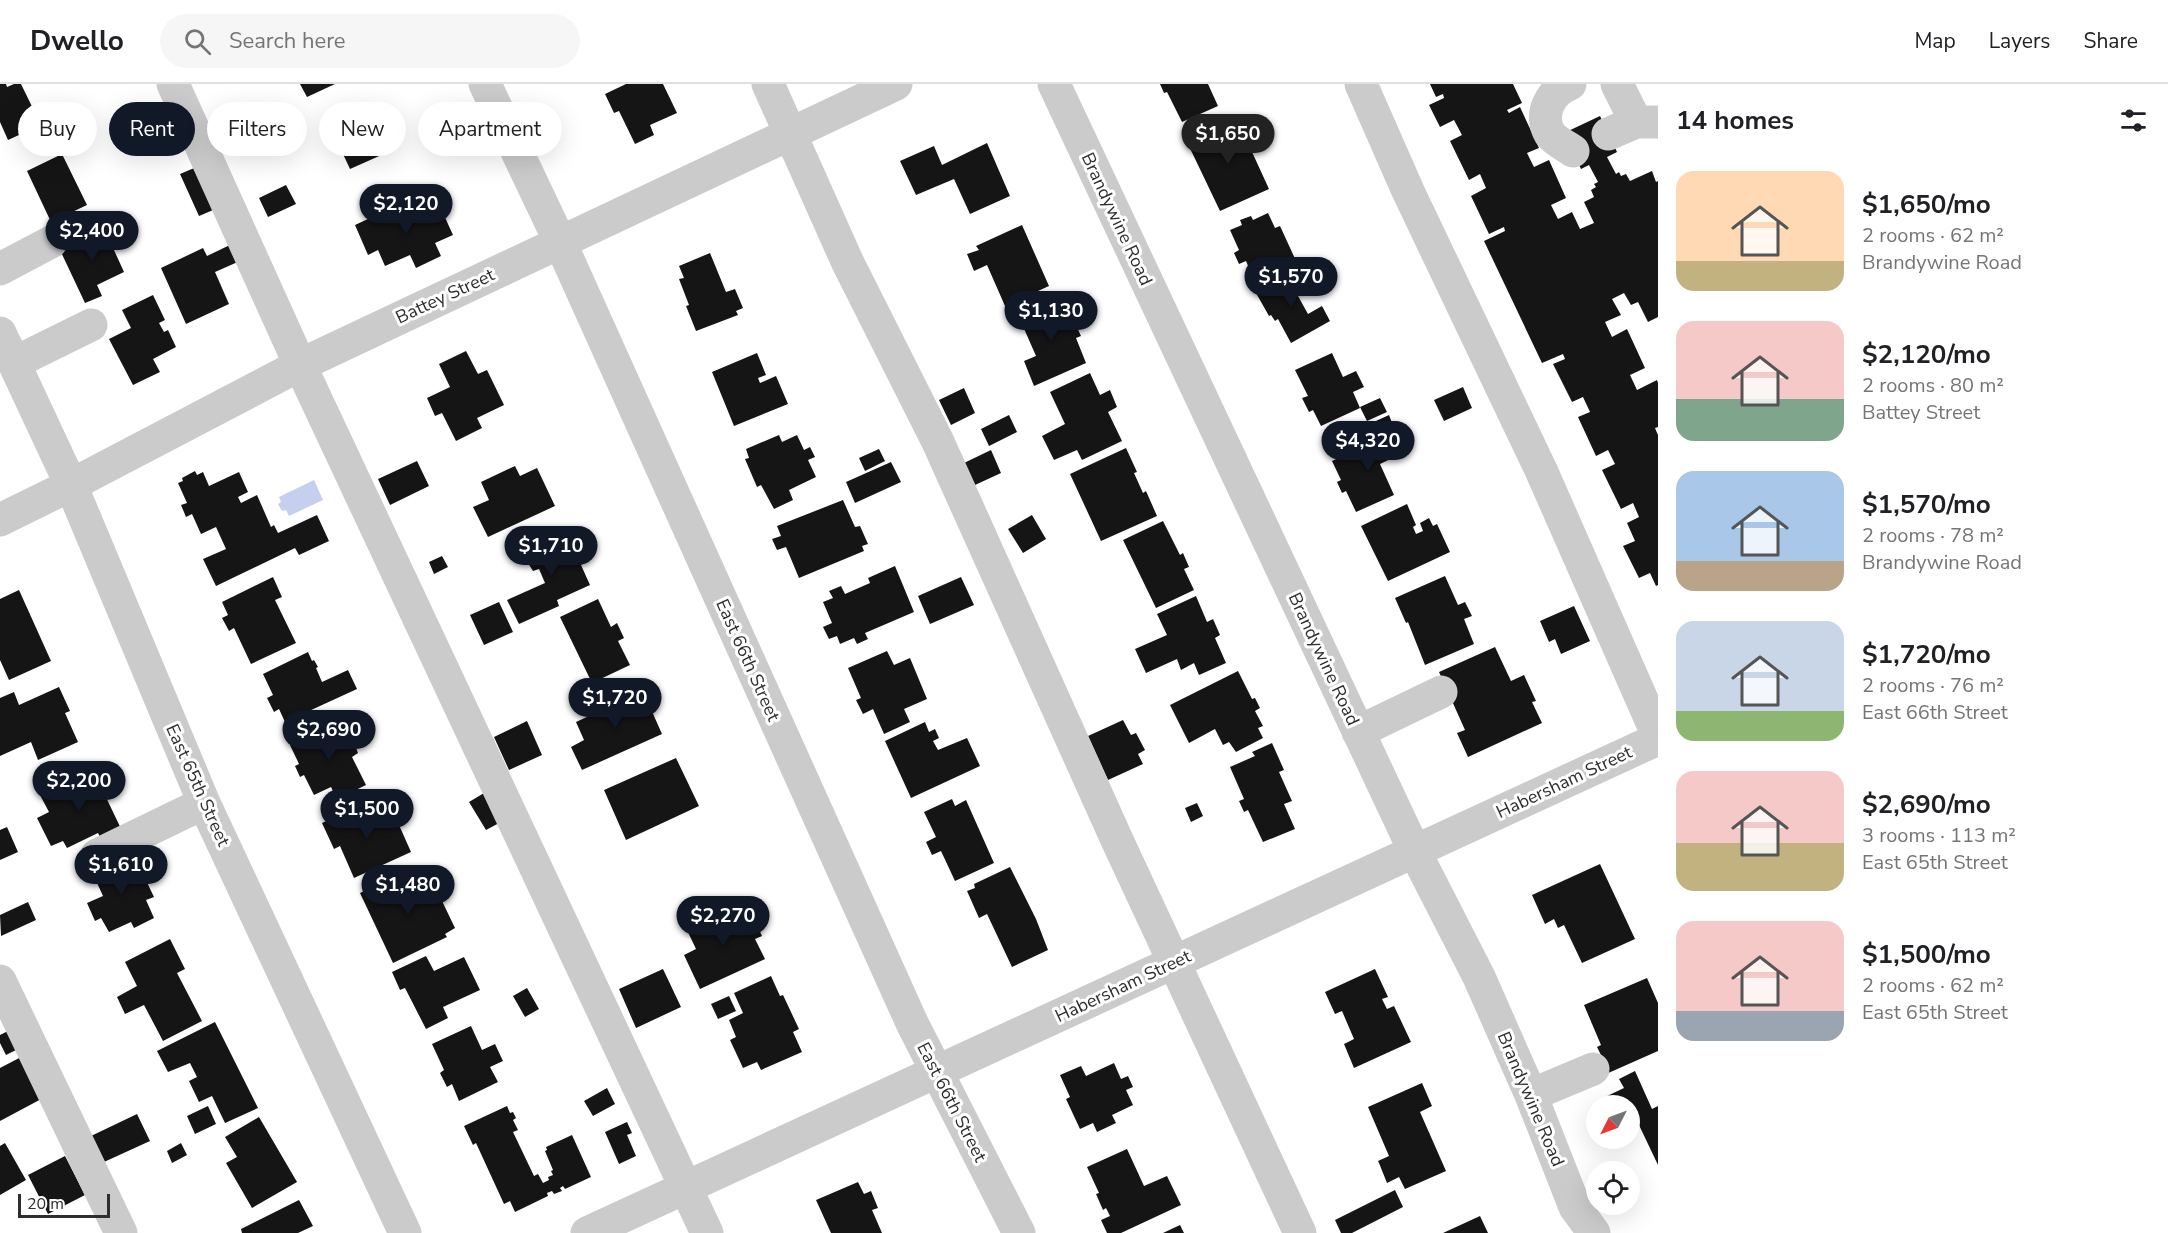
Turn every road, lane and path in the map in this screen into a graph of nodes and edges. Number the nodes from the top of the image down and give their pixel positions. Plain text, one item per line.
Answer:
1 (173, 84) edge
2 (485, 84) edge
3 (768, 84) edge
4 (896, 84) edge
5 (1054, 84) edge
6 (1361, 84) edge
7 (1570, 84) edge
8 (1617, 84) edge
9 (1634, 126) edge
10 (791, 134) junction
11 (1573, 151) dead end
12 (51, 242) dead end
13 (560, 242) junction
14 (0, 269) edge
15 (91, 325) dead end
16 (0, 333) edge
17 (14, 363) junction
18 (300, 365) junction
19 (71, 485) junction
20 (0, 520) edge
21 (1441, 692) dead end
22 (1358, 732) junction
23 (1658, 737) edge
24 (204, 803) junction
25 (1414, 850) junction
26 (97, 855) dead end
27 (1173, 962) junction
28 (0, 981) edge
29 (1593, 1069) dead end
30 (937, 1072) junction
31 (1531, 1095) junction
32 (687, 1187) junction
33 (121, 1233) edge
34 (405, 1233) edge
35 (587, 1233) edge
36 (707, 1233) edge
37 (1019, 1233) edge
38 (1300, 1233) edge
39 (1594, 1233) edge

1 - 18 street
2 - 13 street, East 66th Street
3 - 10 street
4 - 10 street, Battey Street
5 - 22 street, Brandywine Road
6 - 23 street
7 - 11 street
8 - 9 street
10 - 13 street, Battey Street
10 - 27 street
12 - 14 street
13 - 18 street, Battey Street
13 - 30 street, East 66th Street
15 - 17 street
16 - 17 street, East 65th Street
17 - 19 street, East 65th Street
18 - 19 street, Battey Street
18 - 32 street
19 - 20 street, Battey Street
19 - 24 street, East 65th Street
21 - 22 street
22 - 25 street, Brandywine Road
23 - 25 street, Habersham Street
24 - 26 street
24 - 34 street, East 65th Street
25 - 27 street, Habersham Street
25 - 31 street, Brandywine Road
27 - 30 street, Habersham Street
27 - 38 street
28 - 33 street
29 - 31 street
30 - 32 street, Habersham Street
30 - 37 street, East 66th Street
31 - 39 street, Brandywine Road
32 - 35 street, Habersham Street
32 - 36 street

